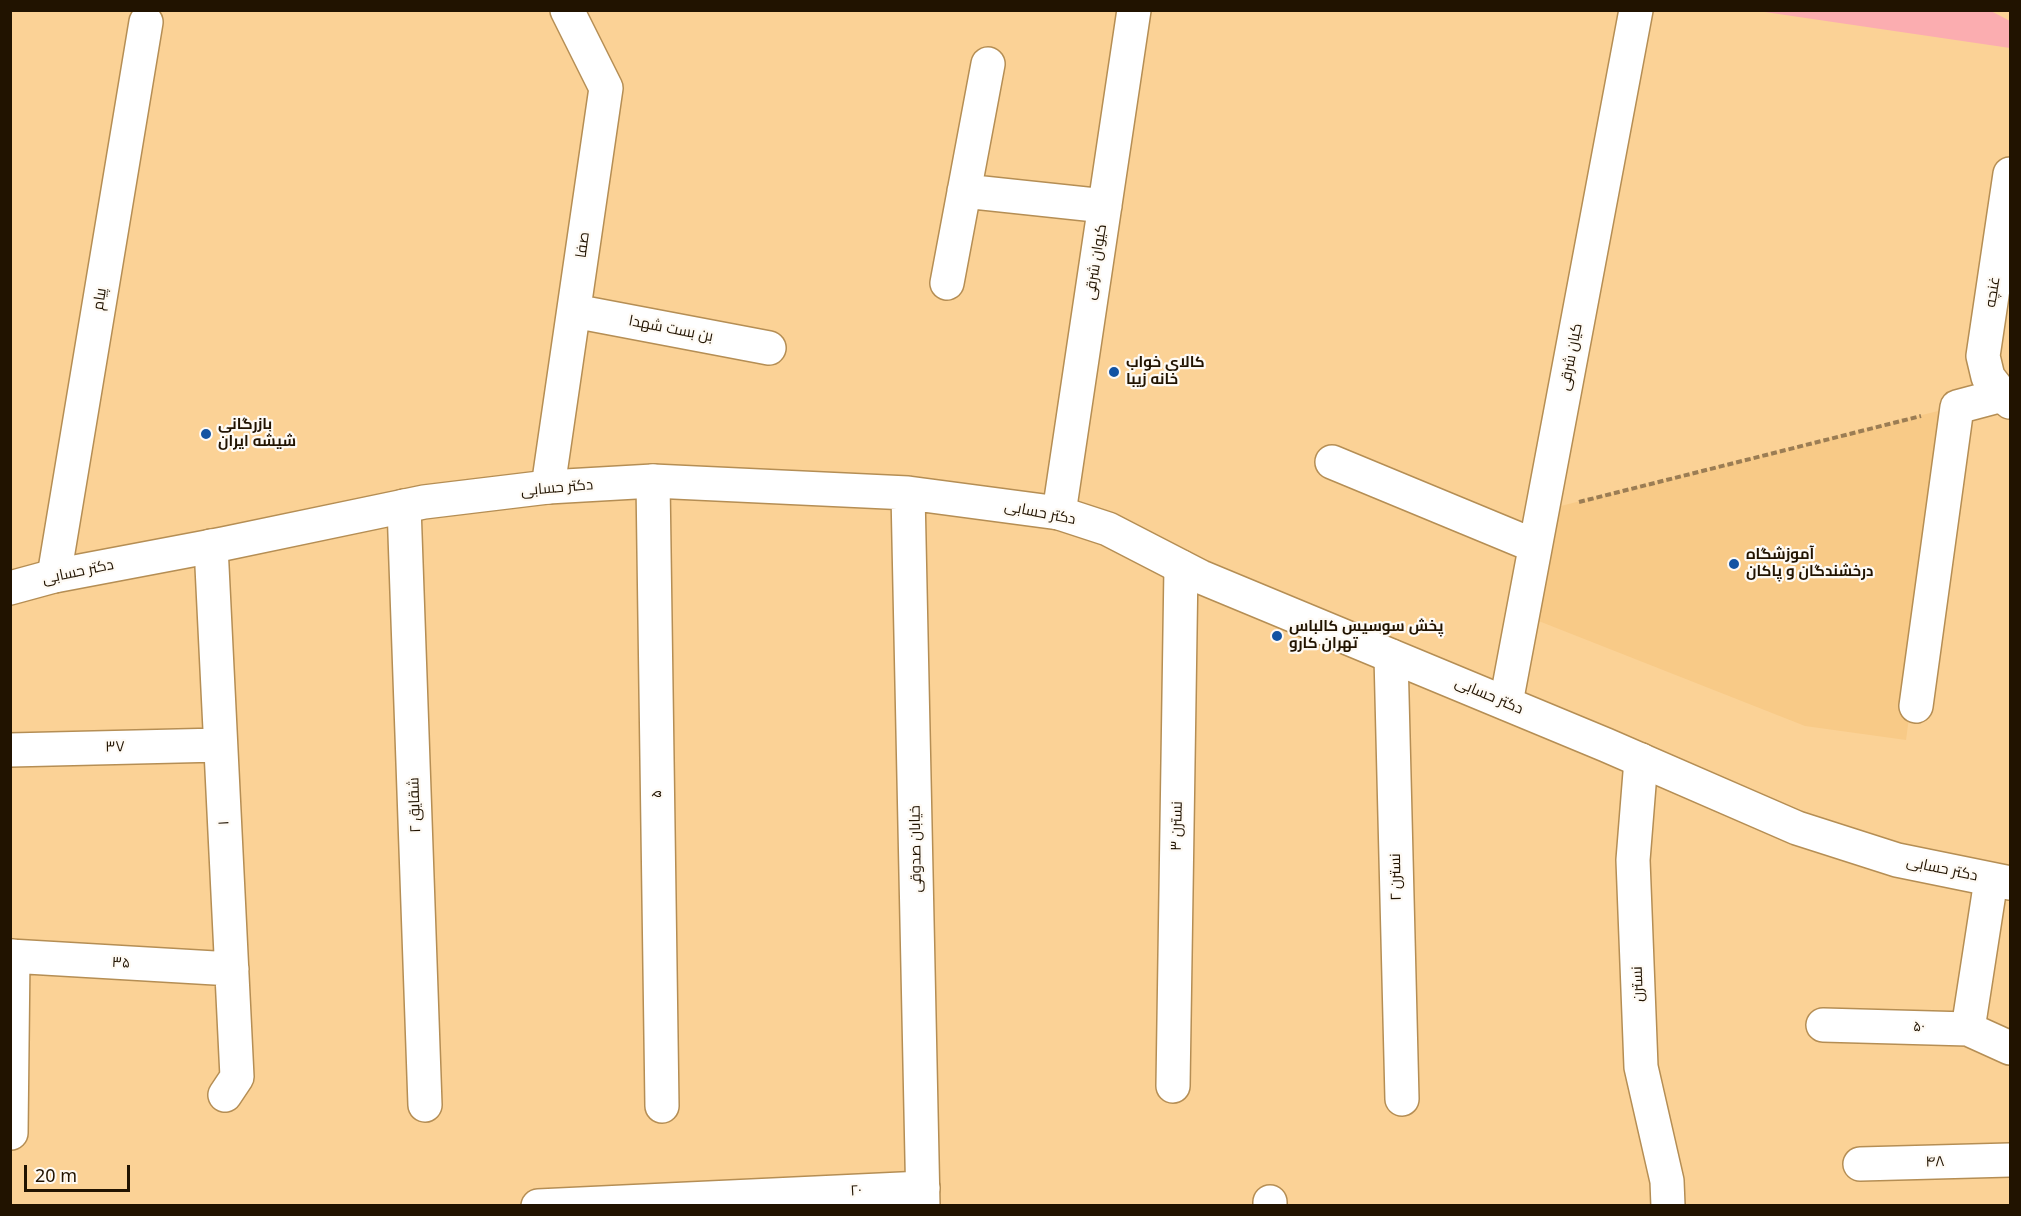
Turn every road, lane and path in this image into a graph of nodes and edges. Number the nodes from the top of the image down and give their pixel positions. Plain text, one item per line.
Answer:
1 (567, 10) edge
2 (1134, 10) edge
3 (1636, 10) edge
4 (146, 22) dead end
5 (988, 64) dead end
6 (2010, 174) edge
7 (964, 191) junction
8 (1105, 206) junction
9 (947, 283) dead end
10 (574, 311) junction
11 (769, 348) dead end
12 (2006, 399) edge
13 (1957, 406) junction
14 (1332, 462) dead end
15 (653, 481) junction
16 (548, 487) junction
17 (908, 493) junction
18 (404, 506) junction
19 (1542, 511) junction
20 (1059, 513) junction
21 (211, 546) junction
22 (1535, 546) junction
23 (1181, 567) junction
24 (54, 576) junction
25 (10, 588) edge
26 (1391, 656) junction
27 (1506, 704) junction
28 (1916, 706) dead end
29 (220, 745) junction
30 (10, 750) edge
31 (1641, 760) junction
32 (2001, 881) edge
33 (12, 956) edge
34 (232, 969) junction
35 (1823, 1024) dead end
36 (1968, 1029) junction
37 (2010, 1048) edge
38 (1173, 1086) dead end
39 (225, 1095) dead end
40 (1401, 1099) dead end
41 (425, 1105) dead end
42 (662, 1106) dead end
43 (11, 1133) edge
44 (2010, 1160) edge
45 (1860, 1164) dead end
46 (923, 1197) edge
47 (538, 1206) edge
48 (1668, 1206) edge

1 - 10 street, صفا
2 - 8 street, کیوان شرقی
3 - 19 street, کیان شرقی
4 - 24 street, پیام
5 - 7 street
6 - 12 street, غنچه
7 - 8 street
7 - 9 street
8 - 20 street, کیوان شرقی
10 - 11 street, بن بست شهدا
10 - 16 street, صفا
12 - 13 street
13 - 19 path
13 - 28 street
14 - 22 street
15 - 16 street, دکتر حسابی
15 - 17 street, دکتر حسابی
15 - 42 street, ۵
16 - 18 street, دکتر حسابی
17 - 20 street, دکتر حسابی
17 - 46 street, خیابان صدوقی
18 - 21 street, دکتر حسابی
18 - 41 street, شقایق ۲
19 - 22 street, کیان شرقی
20 - 23 street, دکتر حسابی
21 - 24 street, دکتر حسابی
21 - 29 street, ۱
22 - 27 street, کیان شرقی
23 - 26 street, دکتر حسابی
23 - 38 street, نسترن ۳
24 - 25 street, دکتر حسابی
26 - 27 street, دکتر حسابی
26 - 40 street, نسترن ۲
27 - 31 street, دکتر حسابی
29 - 30 street, ۳۷
29 - 34 street, ۱
31 - 32 street, دکتر حسابی
31 - 48 street, نسترن
32 - 36 street
33 - 34 street, ۳۵
33 - 43 street
34 - 39 street, ۱
35 - 36 street, ۵۰
36 - 37 street, ۵۰
44 - 45 street, ۴۸
46 - 47 street, ۲۰

